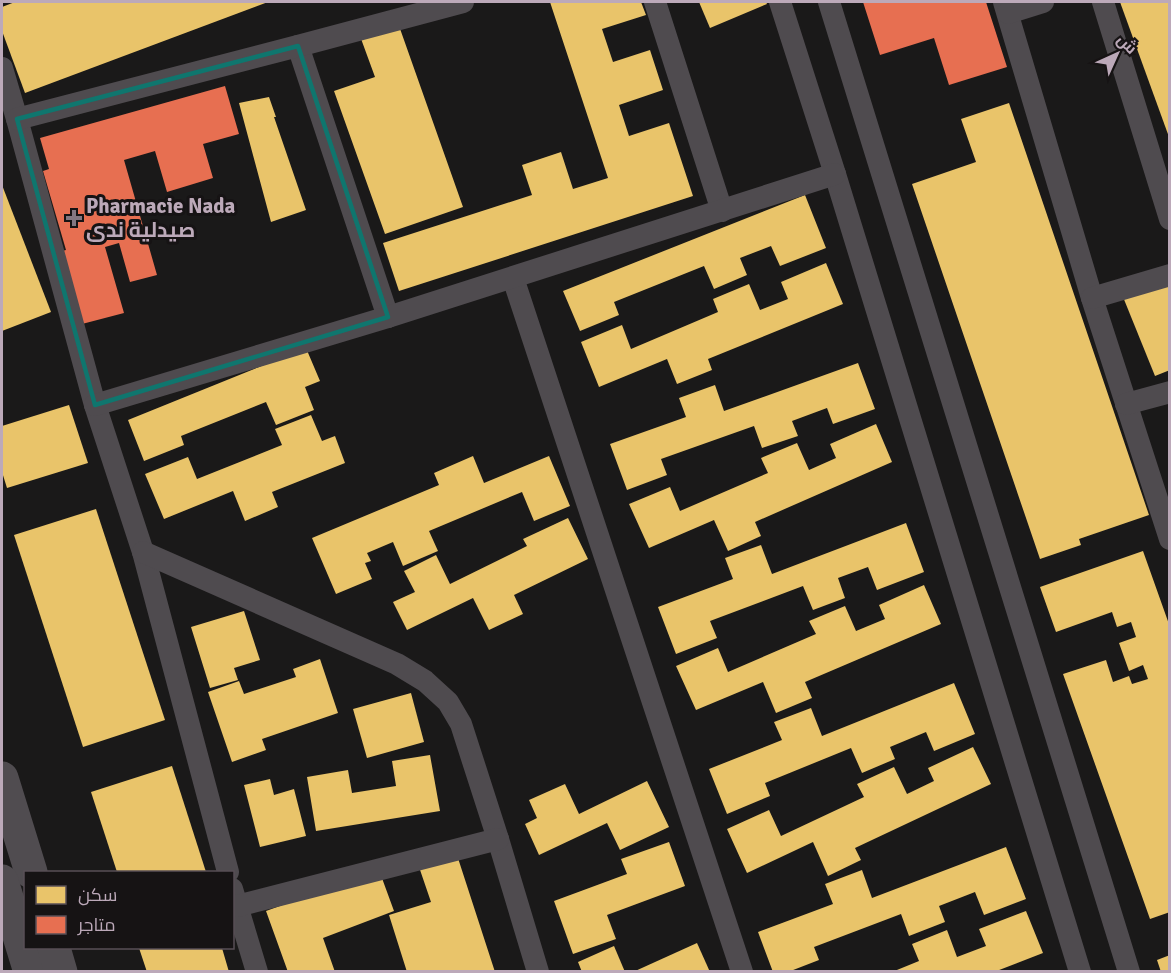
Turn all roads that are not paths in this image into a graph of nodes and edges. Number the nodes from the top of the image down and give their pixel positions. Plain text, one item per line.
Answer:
1 (462, 2) edge
2 (655, 2) edge
3 (780, 2) edge
4 (829, 2) edge
5 (1043, 2) edge
6 (1103, 2) edge
7 (1006, 7) edge
8 (298, 46) junction
9 (2, 68) edge
10 (17, 119) junction
11 (835, 174) junction
12 (722, 211) junction
13 (1170, 219) edge
14 (1170, 275) edge
15 (513, 278) junction
16 (1092, 298) junction
17 (388, 317) junction
18 (1170, 392) edge
19 (1126, 404) junction
20 (95, 405) junction
21 (1169, 533) edge
22 (143, 552) junction
23 (2, 778) edge
24 (498, 839) junction
25 (30, 871) edge
26 (227, 871) edge
27 (2, 881) edge
28 (235, 897) edge
29 (54, 949) edge
30 (30, 972) edge
31 (62, 972) edge
32 (257, 972) edge
33 (538, 972) edge
34 (742, 972) edge
35 (1080, 972) edge
36 (1129, 972) edge

1 - 8 street
2 - 12 street
3 - 11 street
4 - 36 street
5 - 7 street
6 - 13 street
7 - 16 street
8 - 10 street
8 - 17 street
9 - 10 street
10 - 20 street
11 - 12 street
11 - 35 street
12 - 15 street
14 - 16 street
15 - 17 street
15 - 34 street
16 - 19 street
17 - 20 street
18 - 19 street
19 - 21 street
20 - 22 street
22 - 24 street
22 - 26 street
23 - 25 highway
24 - 28 street
24 - 33 street
27 - 30 highway
28 - 32 street
29 - 31 highway

